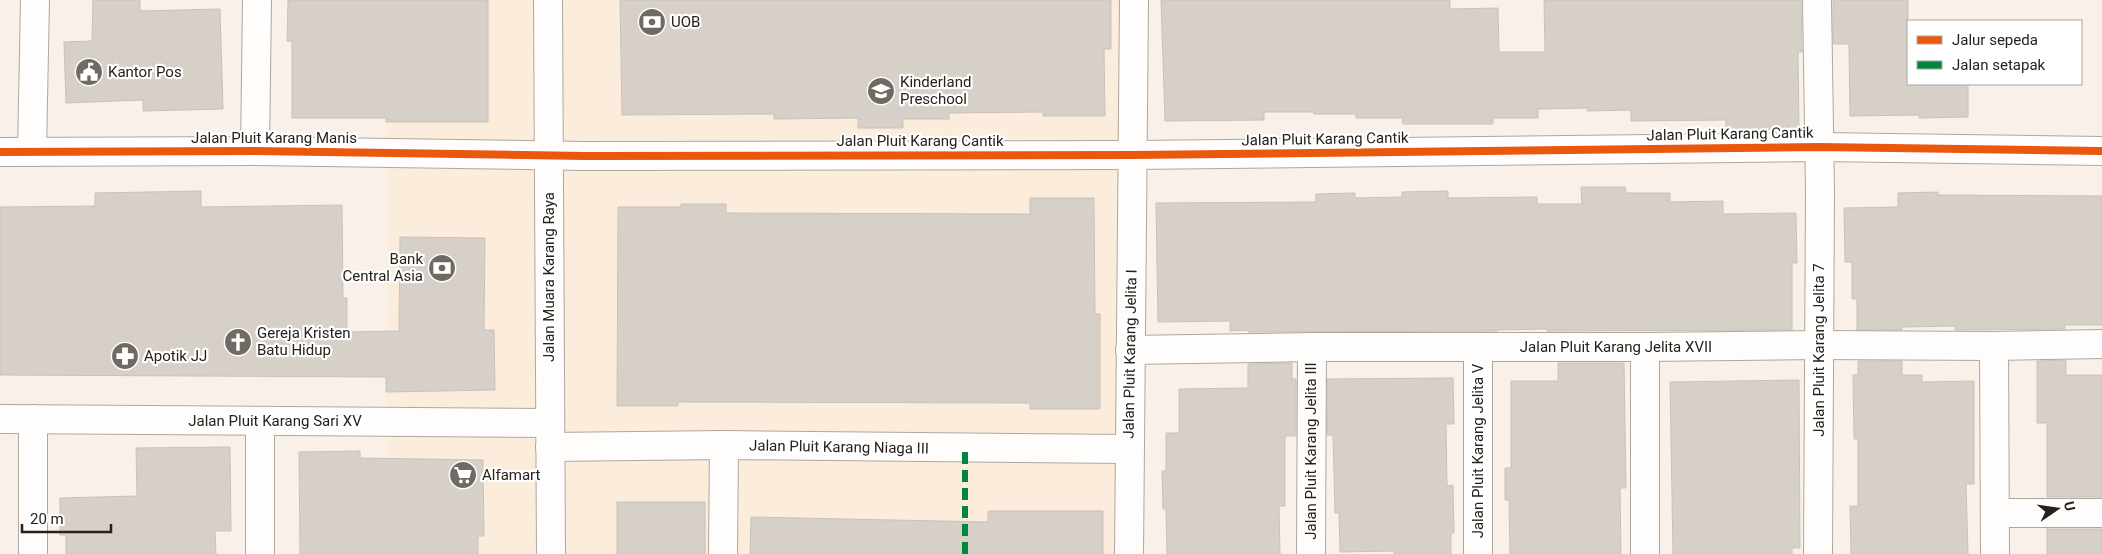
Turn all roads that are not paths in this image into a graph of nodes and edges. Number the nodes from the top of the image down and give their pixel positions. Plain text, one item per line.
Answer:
1 (35, 0) edge
2 (257, 0) edge
3 (548, 0) edge
4 (1134, 0) edge
5 (1817, 0) edge
6 (1819, 147) junction
7 (255, 151) junction
8 (2102, 151) edge
9 (0, 152) edge
10 (32, 152) junction
11 (548, 155) junction
12 (1133, 155) junction
13 (2102, 344) edge
14 (1818, 345) junction
15 (1994, 346) junction
16 (1312, 347) junction
17 (1478, 347) junction
18 (1645, 347) junction
19 (1130, 350) junction
20 (0, 419) edge
21 (33, 419) junction
22 (260, 421) junction
23 (550, 435) junction
24 (724, 445) junction
25 (1129, 449) junction
26 (1995, 513) junction
27 (2102, 513) edge
28 (33, 554) edge
29 (260, 554) edge
30 (551, 554) edge
31 (723, 554) edge
32 (1129, 554) edge
33 (1311, 554) edge
34 (1478, 554) edge
35 (1645, 554) edge
36 (1818, 554) edge
37 (1995, 554) edge

1 - 10 street
2 - 7 street
3 - 11 street, Jalan Muara Karang Raya
4 - 12 street, Jalan Pluit Karang Jelita I
5 - 6 street, Jalan Pluit Karang Jelita 7
6 - 8 street, Jalan Pluit Karang Cantik
6 - 12 street, Jalan Pluit Karang Cantik
6 - 14 street, Jalan Pluit Karang Jelita 7
7 - 10 street, Jalan Pluit Karang Manis
7 - 11 street, Jalan Pluit Karang Manis
9 - 10 street, Jalan Pluit Karang Manis
11 - 12 street, Jalan Pluit Karang Cantik
11 - 23 street, Jalan Muara Karang Raya
12 - 19 street, Jalan Pluit Karang Jelita I
13 - 15 street, Jalan Pluit Karang Jelita XVII
14 - 15 street, Jalan Pluit Karang Jelita XVII
14 - 18 street, Jalan Pluit Karang Jelita XVII
14 - 36 street, Jalan Pluit Karang Jelita 7
15 - 26 street
16 - 17 street, Jalan Pluit Karang Jelita XVII
16 - 19 street, Jalan Pluit Karang Jelita XVII
16 - 33 street, Jalan Pluit Karang Jelita III
17 - 18 street, Jalan Pluit Karang Jelita XVII
17 - 34 street, Jalan Pluit Karang Jelita V
18 - 35 street
19 - 25 street, Jalan Pluit Karang Jelita I
20 - 21 street, Jalan Pluit Karang Sari XV
21 - 22 street, Jalan Pluit Karang Sari XV
21 - 28 street
22 - 23 street, Jalan Pluit Karang Sari XV
22 - 29 street
23 - 24 street, Jalan Pluit Karang Niaga III
23 - 30 street, Jalan Muara Karang Raya
24 - 25 street, Jalan Pluit Karang Niaga III
24 - 31 street
25 - 32 street, Jalan Pluit Karang Jelita I
26 - 27 street
26 - 37 street

